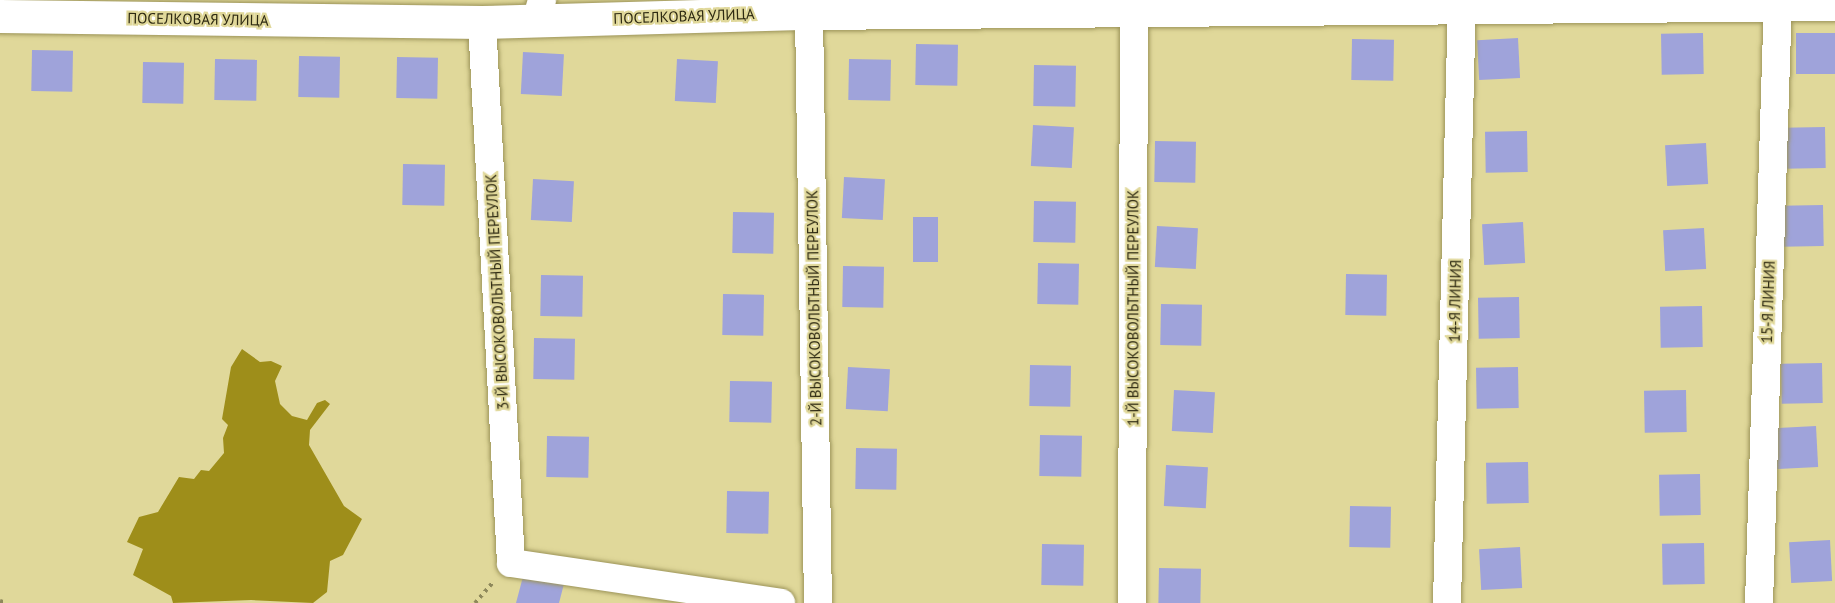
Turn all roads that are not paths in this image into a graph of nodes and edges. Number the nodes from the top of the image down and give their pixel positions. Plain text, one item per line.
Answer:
1 (1777, 3) edge
2 (1835, 4) edge
3 (1462, 5) edge
4 (952, 6) edge
5 (539, 10) edge
6 (9, 11) edge
7 (1134, 12) junction
8 (809, 13) junction
9 (482, 22) junction
10 (781, 603) edge
11 (818, 603) edge
12 (1132, 603) edge
13 (1448, 603) edge
14 (1759, 603) edge

1 - 2 street, ПОСЕЛКОВАЯ УЛИЦА
1 - 3 street, ПОСЕЛКОВАЯ УЛИЦА
1 - 14 street, 15-Я ЛИНИЯ
3 - 7 street, ПОСЕЛКОВАЯ УЛИЦА
3 - 13 street, 14-Я ЛИНИЯ
4 - 7 street, ПОСЕЛКОВАЯ УЛИЦА
4 - 8 street, ПОСЕЛКОВАЯ УЛИЦА
5 - 8 street, ПОСЕЛКОВАЯ УЛИЦА
5 - 9 street, ПОСЕЛКОВАЯ УЛИЦА
6 - 9 street, ПОСЕЛКОВАЯ УЛИЦА
7 - 12 street, 1-Й ВЫСОКОВОЛЬТНЫЙ ПЕРЕУЛОК
8 - 11 street, 2-Й ВЫСОКОВОЛЬТНЫЙ ПЕРЕУЛОК
9 - 10 street, 3-Й ВЫСОКОВОЛЬТНЫЙ ПЕРЕУЛОК

